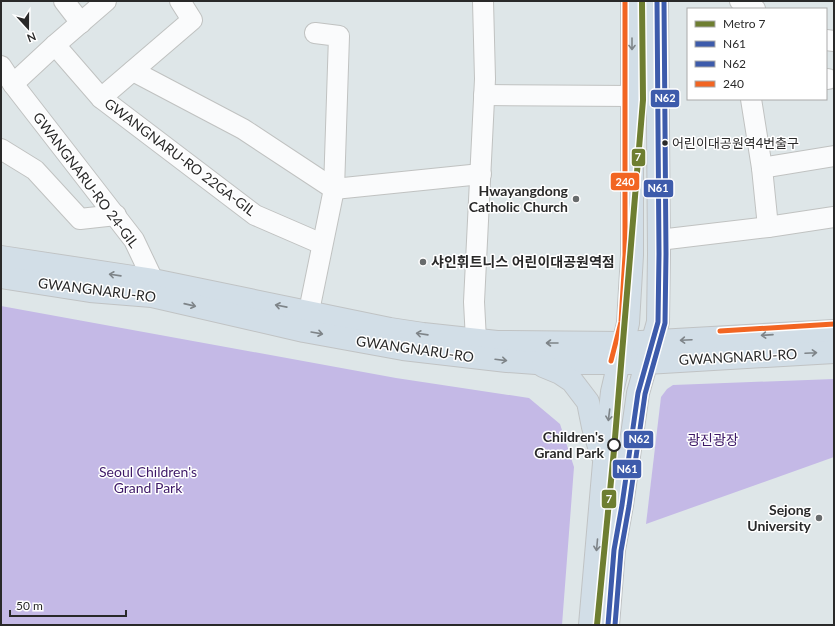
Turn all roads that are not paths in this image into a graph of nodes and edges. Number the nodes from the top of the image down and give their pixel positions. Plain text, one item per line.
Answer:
1 (64, 1) edge
2 (106, 1) edge
3 (180, 1) edge
4 (483, 1) edge
5 (632, 1) edge
6 (657, 1) edge
7 (740, 1) edge
8 (754, 8) edge
9 (81, 23) junction
10 (315, 33) dead end
11 (55, 45) junction
12 (1, 66) edge
13 (132, 71) junction
14 (13, 84) junction
15 (484, 95) junction
16 (632, 96) junction
17 (101, 98) junction
18 (751, 100) edge
19 (1, 149) edge
20 (834, 156) edge
21 (762, 168) junction
22 (481, 174) junction
23 (334, 189) junction
24 (116, 215) junction
25 (834, 217) edge
26 (768, 227) junction
27 (659, 240) junction
28 (322, 244) junction
29 (1, 257) edge
30 (1, 277) edge
31 (153, 288) junction
32 (309, 311) junction
33 (834, 331) edge
34 (476, 340) junction
35 (652, 342) junction
36 (834, 352) edge
37 (620, 353) junction
38 (536, 363) junction
39 (646, 363) junction
40 (604, 463) junction
41 (590, 625) edge
42 (608, 625) edge

1 - 9 street
2 - 9 street
3 - 13 street
4 - 15 street
5 -> 16 main road
6 - 27 main road
7 - 8 street
9 - 11 street
10 - 23 street
11 - 14 street
11 - 17 street, GWANGNARU-RO 22GA-GIL
12 - 14 street, GWANGNARU-RO 24-GIL
13 - 17 street
13 - 23 street
14 - 24 street, GWANGNARU-RO 24-GIL
15 - 16 street
15 - 22 street
16 - 37 main road
17 - 28 street, GWANGNARU-RO 22GA-GIL
18 - 21 street
19 - 24 street
20 - 21 street
21 - 26 street
22 - 23 street
22 - 34 street
23 - 28 street
24 - 31 street, GWANGNARU-RO 24-GIL
25 - 26 street
26 - 27 street
27 - 35 main road
28 - 32 street
31 -> 29 main road, GWANGNARU-RO
30 - 31 main road, GWANGNARU-RO
32 -> 31 main road, GWANGNARU-RO
31 -> 38 main road, GWANGNARU-RO
34 -> 32 main road, GWANGNARU-RO
33 -> 35 main road, GWANGNARU-RO
37 -> 34 main road, GWANGNARU-RO
35 - 37 main road, GWANGNARU-RO
35 - 39 main road
39 -> 36 main road, GWANGNARU-RO
37 - 38 main road, GWANGNARU-RO
37 - 39 main road, GWANGNARU-RO
37 -> 40 main road
38 - 40 main road
39 - 42 main road
40 -> 41 main road

